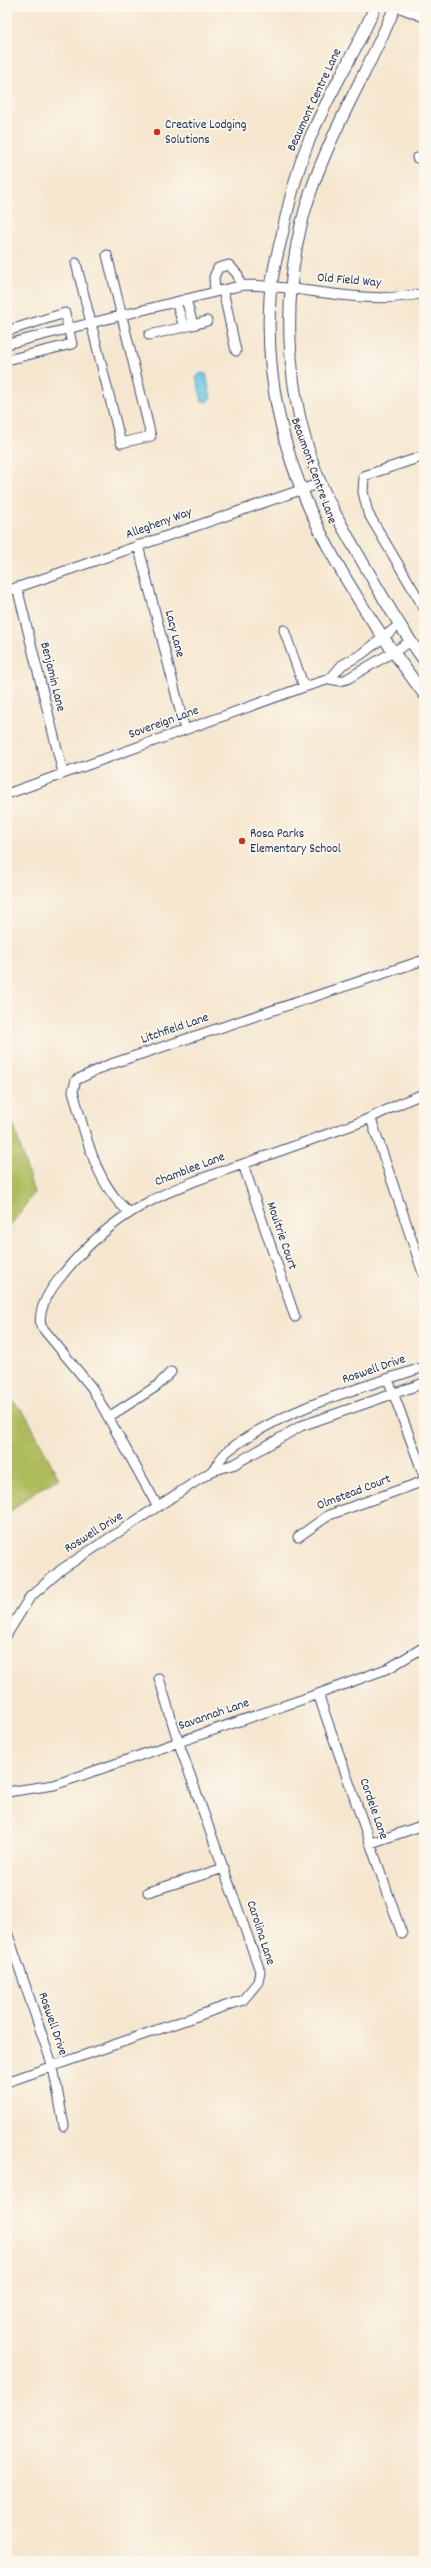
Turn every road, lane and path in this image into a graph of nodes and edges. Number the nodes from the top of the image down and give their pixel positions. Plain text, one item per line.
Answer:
1 (375, 7) edge
2 (397, 7) edge
3 (424, 17) edge
4 (106, 255) dead end
5 (76, 263) dead end
6 (271, 285) junction
7 (240, 286) junction
8 (292, 289) junction
9 (219, 291) junction
10 (424, 293) edge
11 (186, 299) junction
12 (176, 302) junction
13 (121, 316) junction
14 (207, 321) dead end
15 (93, 323) junction
16 (188, 326) junction
17 (69, 329) junction
18 (7, 331) edge
19 (149, 335) dead end
20 (7, 344) edge
21 (236, 351) dead end
22 (7, 360) edge
23 (424, 456) edge
24 (321, 483) junction
25 (302, 489) junction
26 (138, 545) junction
27 (17, 588) junction
28 (7, 591) edge
29 (424, 608) edge
30 (399, 625) junction
31 (284, 630) dead end
32 (382, 637) junction
33 (410, 642) junction
34 (393, 652) junction
35 (424, 660) edge
36 (330, 678) junction
37 (304, 687) junction
38 (424, 694) edge
39 (185, 730) junction
40 (63, 773) junction
41 (7, 794) edge
42 (424, 960) edge
43 (424, 1094) edge
44 (371, 1119) junction
45 (243, 1164) junction
46 (129, 1212) junction
47 (424, 1273) edge
48 (295, 1317) dead end
49 (424, 1367) edge
50 (171, 1372) dead end
51 (388, 1379) junction
52 (424, 1383) edge
53 (393, 1394) junction
54 (110, 1416) junction
55 (212, 1471) junction
56 (424, 1476) edge
57 (424, 1481) edge
58 (158, 1507) junction
59 (298, 1536) dead end
60 (7, 1634) edge
61 (424, 1647) edge
62 (159, 1678) dead end
63 (318, 1694) junction
64 (178, 1741) junction
65 (7, 1792) edge
66 (424, 1825) edge
67 (371, 1843) junction
68 (224, 1868) junction
69 (148, 1892) dead end
70 (402, 1934) dead end
71 (8, 1938) edge
72 (53, 2066) junction
73 (7, 2082) edge
74 (64, 2126) dead end

1 - 6 street, Beaumont Centre Lane
2 - 3 street
2 - 8 street, Beaumont Centre Lane
4 - 13 street
5 - 15 street
6 - 7 street, Old Field Way
6 - 8 street, Old Field Way
6 - 25 street, Beaumont Centre Lane
7 - 9 street
7 - 9 street
8 - 10 street, Old Field Way
8 - 24 street, Beaumont Centre Lane
9 - 11 street
9 - 21 street
11 - 12 street
11 - 16 street
12 - 13 street
12 - 16 street
13 - 15 street
13 - 15 street
14 - 16 street
15 - 17 street
16 - 19 street
17 - 18 street
17 - 20 street
17 - 22 street
23 - 29 street
24 - 25 street, Allegheny Way
24 - 30 street, Beaumont Centre Lane
25 - 26 street, Allegheny Way
25 - 32 street, Beaumont Centre Lane
26 - 27 street, Allegheny Way
26 - 39 street, Lacy Lane
27 - 28 street, Allegheny Way
27 - 40 street, Benjamin Lane
30 - 32 street, Sovereign Lane
30 - 33 street, Beaumont Centre Lane
31 - 37 street
32 - 34 street, Beaumont Centre Lane
32 - 36 street, Sovereign Lane
33 - 34 street, Sovereign Lane
33 - 35 street, Beaumont Centre Lane
34 - 36 street, Sovereign Lane
34 - 38 street, Beaumont Centre Lane
36 - 37 street, Sovereign Lane
37 - 39 street, Sovereign Lane
39 - 40 street, Sovereign Lane
40 - 41 street, Sovereign Lane
42 - 46 street, Litchfield Lane
43 - 44 street, Chamblee Lane
44 - 45 street, Chamblee Lane
44 - 47 street
45 - 46 street, Chamblee Lane
45 - 48 street, Moultrie Court
46 - 54 street, Chamblee Lane
49 - 51 street, Roswell Drive
50 - 54 street
51 - 53 street
51 - 55 street, Roswell Drive
52 - 53 street, Roswell Drive
53 - 55 street, Roswell Drive
53 - 56 street
54 - 58 street, Chamblee Lane
55 - 58 street, Roswell Drive
57 - 59 street, Olmstead Court
58 - 60 street, Roswell Drive
61 - 63 street, Savannah Lane
62 - 64 street, Carolina Lane
63 - 64 street, Savannah Lane
63 - 67 street, Cordele Lane
64 - 65 street, Savannah Lane
64 - 68 street, Carolina Lane
66 - 67 street
67 - 70 street, Cordele Lane
68 - 69 street
68 - 72 street, Carolina Lane
71 - 72 street, Roswell Drive
72 - 73 street, Carolina Lane
72 - 74 street, Roswell Drive

